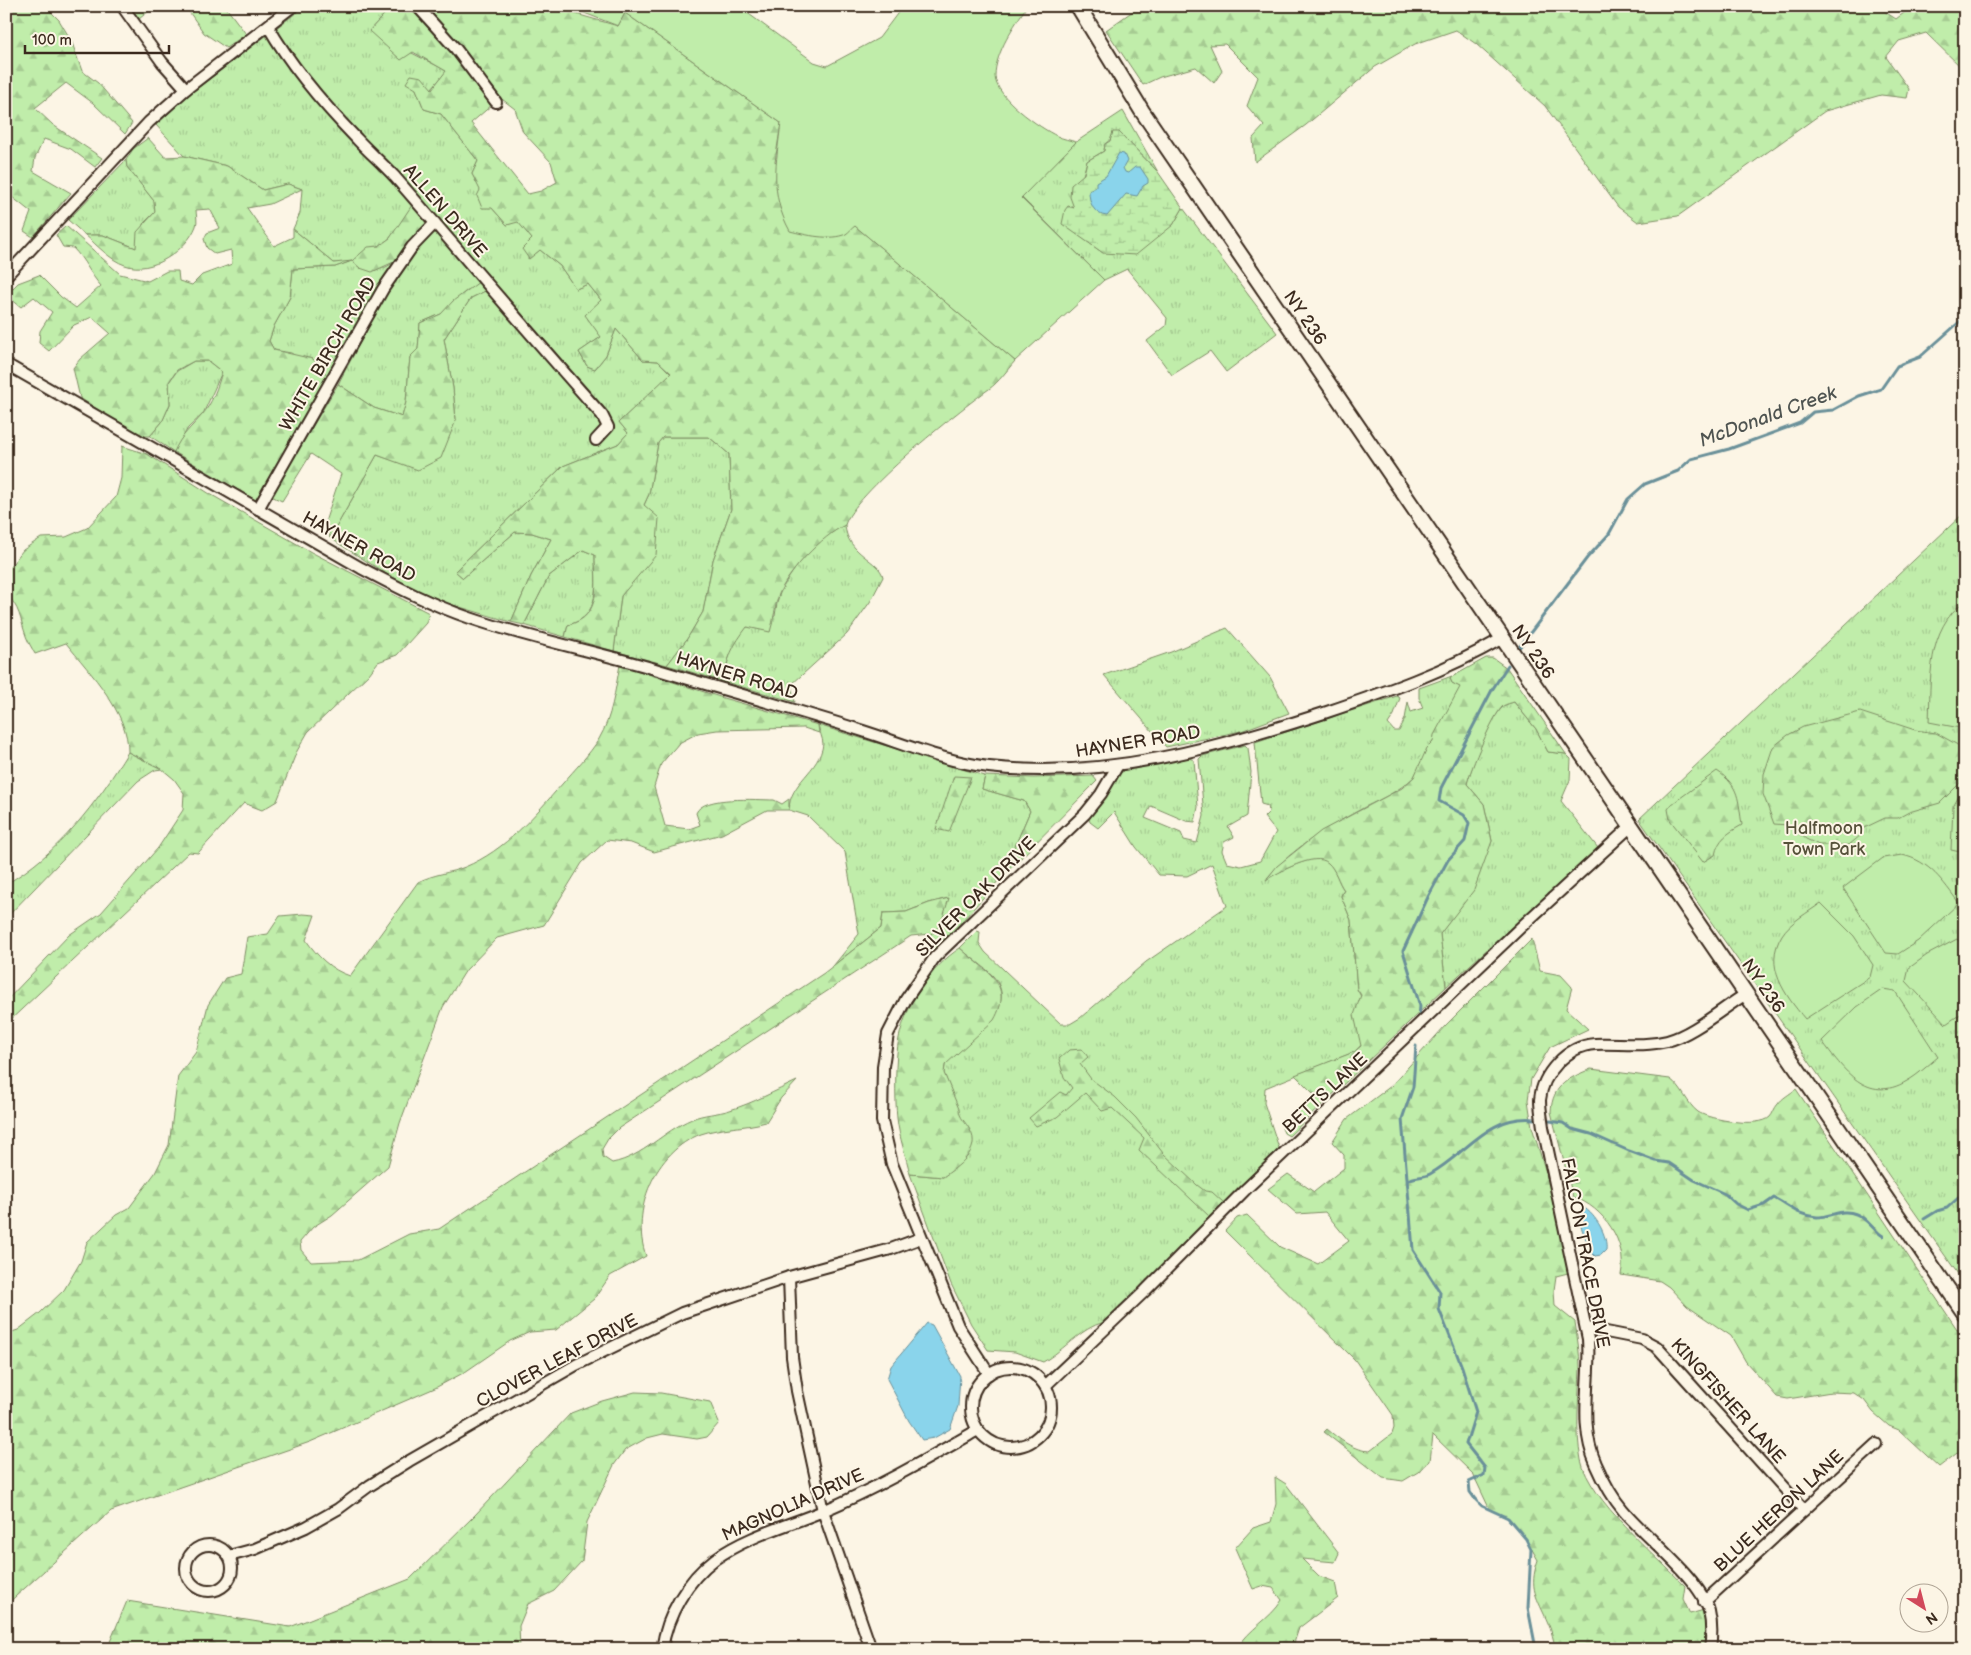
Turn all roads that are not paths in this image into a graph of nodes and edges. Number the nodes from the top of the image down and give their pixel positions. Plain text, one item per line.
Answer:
1 (122, 6) edge
2 (293, 6) edge
3 (417, 6) edge
4 (1078, 6) edge
5 (268, 26) junction
6 (186, 89) junction
7 (496, 102) dead end
8 (435, 223) junction
9 (6, 276) edge
10 (6, 364) edge
11 (596, 440) dead end
12 (258, 509) junction
13 (1501, 639) junction
14 (1118, 765) junction
15 (1630, 827) junction
16 (1746, 994) junction
17 (921, 1238) junction
18 (790, 1277) junction
19 (1965, 1314) edge
20 (1586, 1328) junction
21 (989, 1374) junction
22 (1045, 1386) junction
23 (978, 1430) junction
24 (1876, 1444) dead end
25 (1804, 1510) junction
26 (823, 1511) junction
27 (229, 1556) junction
28 (1704, 1602) junction
29 (662, 1649) edge
30 (871, 1649) edge
31 (1710, 1649) edge

1 - 6 street
2 - 5 street
3 - 7 street
4 - 13 main road, NY 236 / NY 236
5 - 6 street
5 - 8 street, ALLEN DRIVE
6 - 9 street
8 - 11 street, ALLEN DRIVE
8 - 12 street, WHITE BIRCH ROAD
10 - 12 street, HAYNER ROAD
12 - 14 street, HAYNER ROAD
13 - 14 street, HAYNER ROAD
13 - 15 main road, NY 236 / NY 236
14 - 17 street, SILVER OAK DRIVE
15 - 16 main road, NY 236 / NY 236
15 - 22 street, BETTS LANE
16 - 19 main road, NY 236 / NY 236
16 - 20 street, FALCON TRACE DRIVE
17 - 18 street, CLOVER LEAF DRIVE
17 - 21 street, SILVER OAK DRIVE
18 - 26 street
18 - 27 street, CLOVER LEAF DRIVE
20 - 25 street, KINGFISHER LANE
20 - 28 street, FALCON TRACE DRIVE
21 - 22 street
21 - 23 street
22 - 23 street
23 - 26 street, MAGNOLIA DRIVE
24 - 25 street, BLUE HERON LANE
25 - 28 street, BLUE HERON LANE
26 - 29 street, MAGNOLIA DRIVE
26 - 30 street
27 - 27 street
28 - 31 street, FALCON TRACE DRIVE

